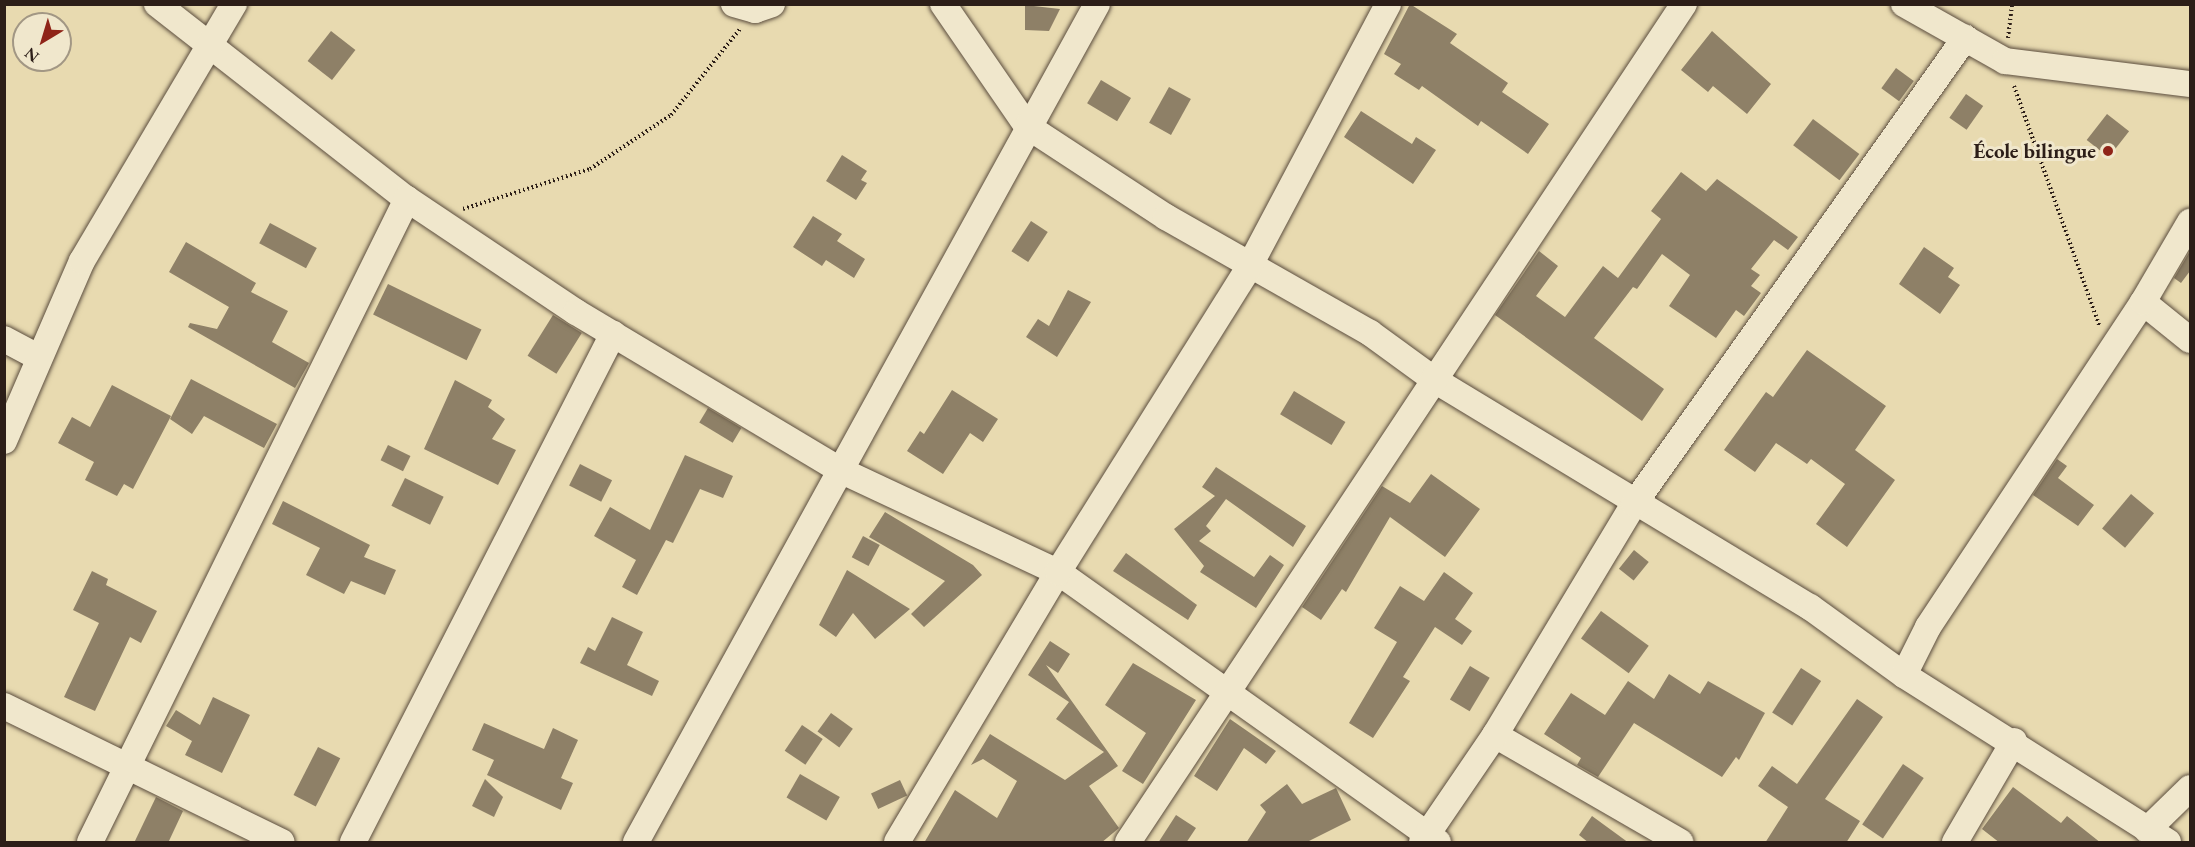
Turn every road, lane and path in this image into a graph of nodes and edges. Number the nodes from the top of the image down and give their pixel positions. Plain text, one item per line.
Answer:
1 (157, 4) edge
2 (234, 4) edge
3 (943, 4) edge
4 (1097, 4) edge
5 (1388, 4) edge
6 (1684, 4) edge
7 (1904, 4) edge
8 (2012, 4) edge
9 (754, 6) edge
10 (1965, 39) junction
11 (207, 46) junction
12 (2005, 61) junction
13 (2190, 84) edge
14 (1027, 126) junction
15 (407, 199) junction
16 (435, 218) junction
17 (2190, 222) edge
18 (1249, 267) junction
19 (2143, 302) junction
20 (613, 334) junction
21 (4, 339) edge
22 (2190, 340) edge
23 (2108, 351) junction
24 (39, 358) junction
25 (1433, 379) junction
26 (4, 441) edge
27 (842, 471) junction
28 (1634, 504) junction
29 (1058, 572) junction
30 (1904, 675) junction
31 (1228, 691) junction
32 (4, 706) edge
33 (1495, 735) junction
34 (2014, 741) junction
35 (128, 765) junction
36 (2190, 788) edge
37 (2157, 836) edge
38 (1429, 840) edge
39 (90, 843) edge
40 (281, 843) edge
41 (353, 843) edge
42 (636, 843) edge
43 (897, 843) edge
44 (1128, 843) edge
45 (1680, 843) edge
46 (1955, 843) edge

1 - 11 street
2 - 11 street
3 - 14 street
4 - 14 street
5 - 18 street
6 - 25 street
7 - 10 street
8 - 12 path
9 - 16 path
10 - 12 street
10 - 28 street
11 - 15 street
11 - 24 street
12 - 13 street
12 - 23 path
14 - 18 street
14 - 27 street
15 - 16 street
15 - 35 street
16 - 20 street
17 - 19 street
18 - 25 street
18 - 29 street
19 - 22 street
19 - 23 street
20 - 27 street
20 - 41 street
21 - 24 street
23 - 30 street
24 - 26 street
25 - 28 street
25 - 31 street
27 - 29 street
27 - 42 street
28 - 30 street
28 - 33 street
29 - 31 street
29 - 43 street
30 - 34 street
31 - 38 street
31 - 44 street
32 - 35 street
33 - 38 street
33 - 45 street
34 - 37 street
34 - 46 street
35 - 39 street
35 - 40 street
36 - 37 street

